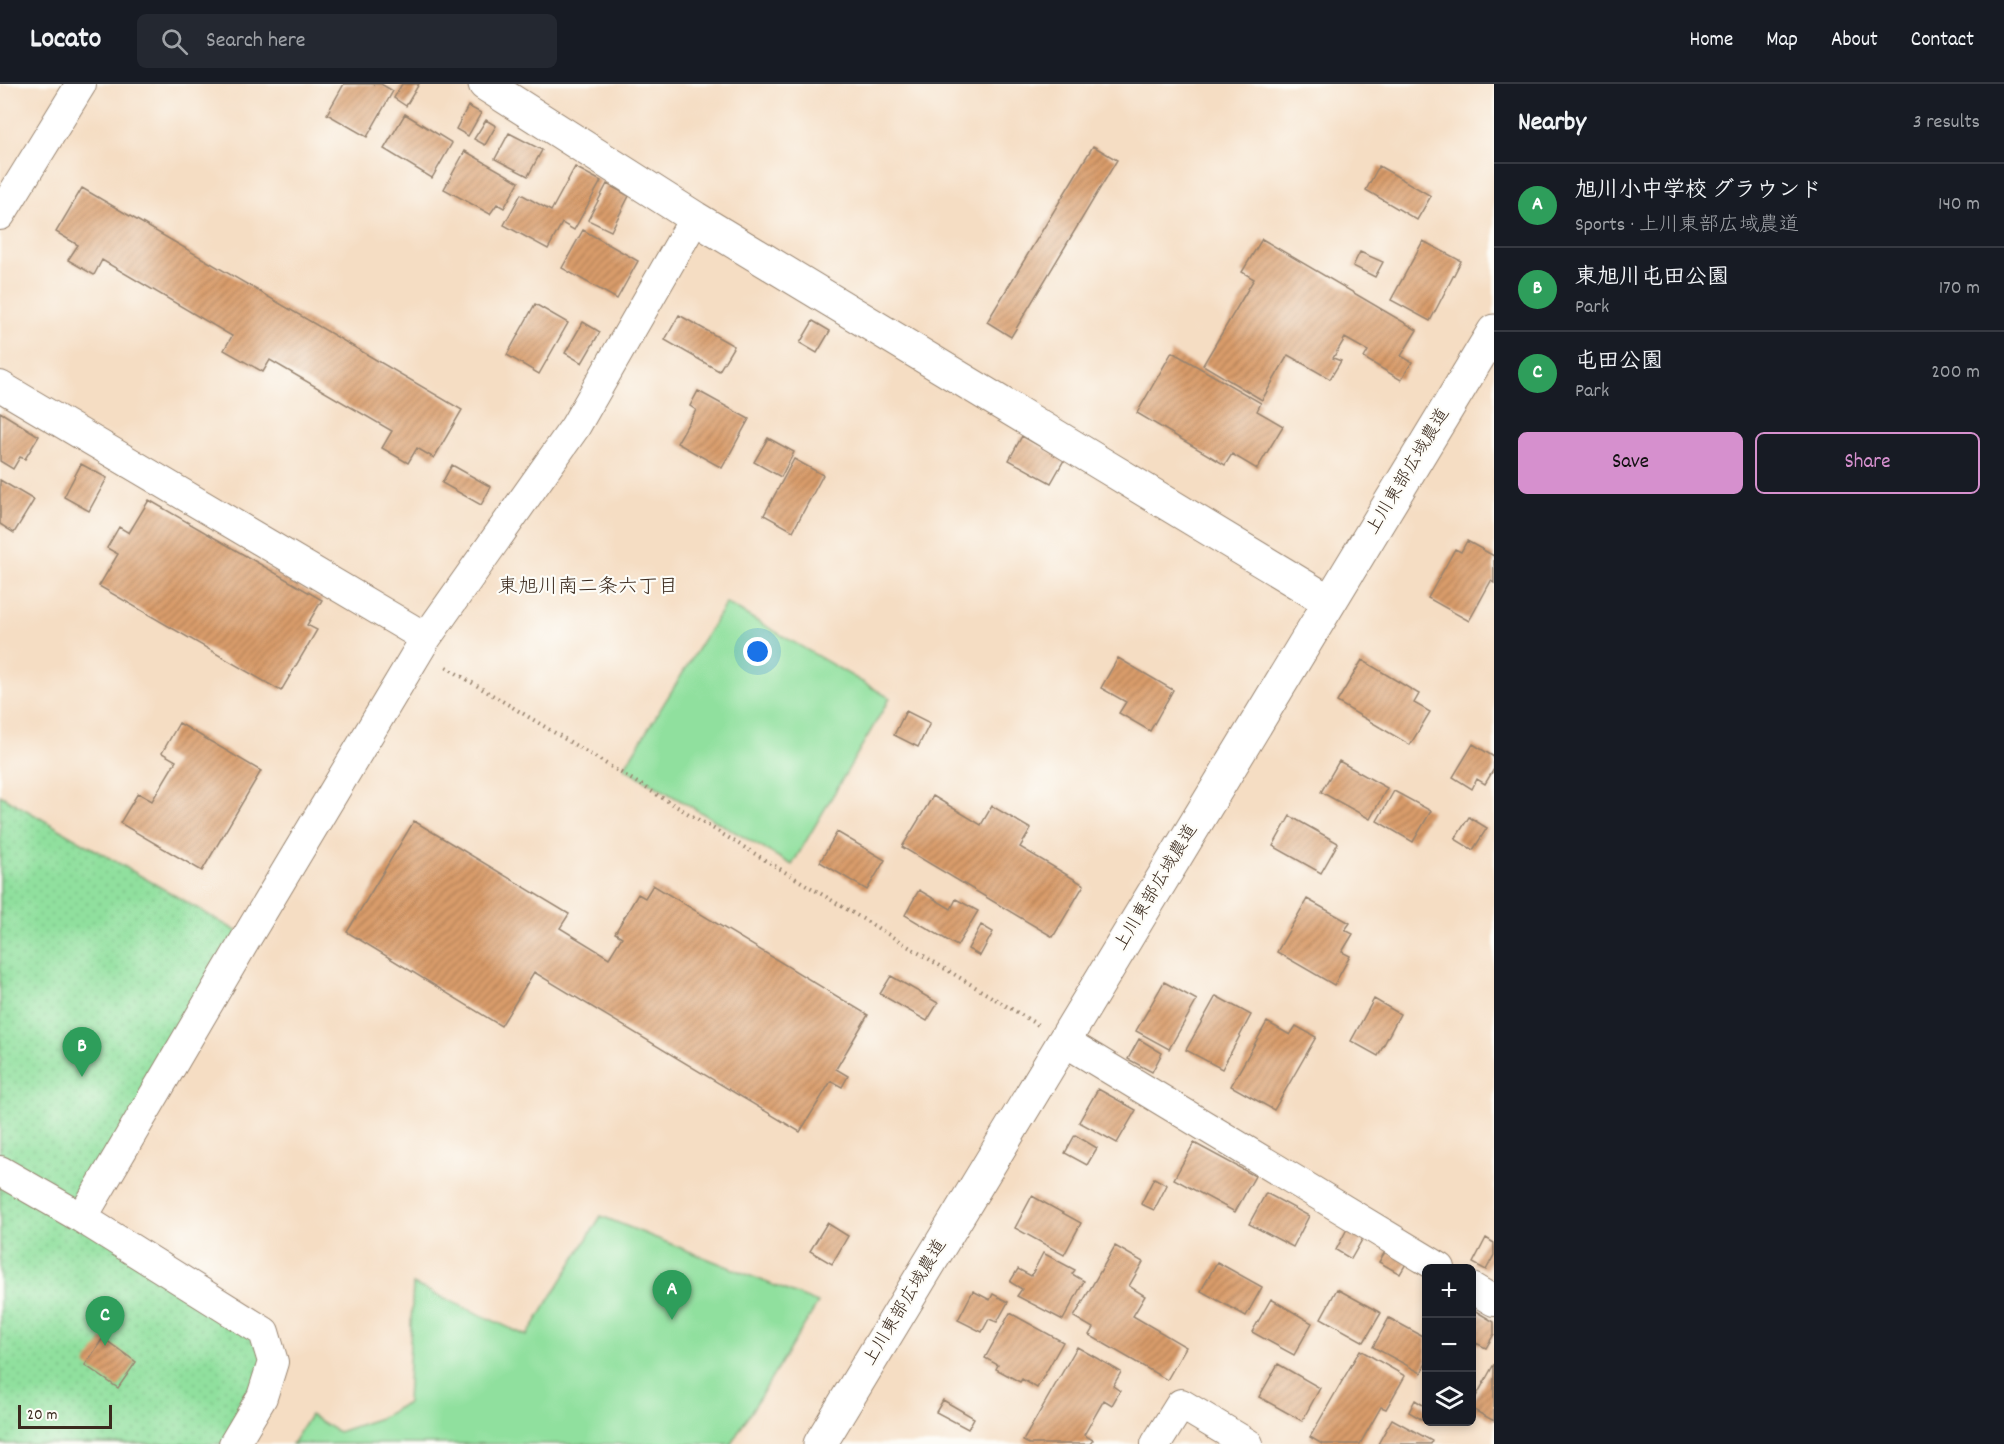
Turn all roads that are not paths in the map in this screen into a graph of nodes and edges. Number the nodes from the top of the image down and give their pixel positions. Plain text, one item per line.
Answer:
1 (81, 84) edge
2 (486, 84) edge
3 (0, 215) edge
4 (695, 218) junction
5 (1494, 331) edge
6 (0, 386) edge
7 (1330, 602) junction
8 (426, 638) junction
9 (1064, 1041) junction
10 (0, 1171) edge
11 (82, 1218) junction
12 (1432, 1264) edge
13 (1476, 1290) edge
14 (1494, 1301) edge
15 (234, 1444) edge
16 (820, 1444) edge
17 (1156, 1444) edge
18 (1248, 1444) edge

1 - 3 street
2 - 4 street
4 - 7 street
4 - 8 street
5 - 7 street, 上川東部広域農道
6 - 8 street
7 - 9 street, 上川東部広域農道
8 - 11 street
9 - 12 street
9 - 16 street, 上川東部広域農道
10 - 11 street
11 - 15 street
13 - 14 street
17 - 18 street

